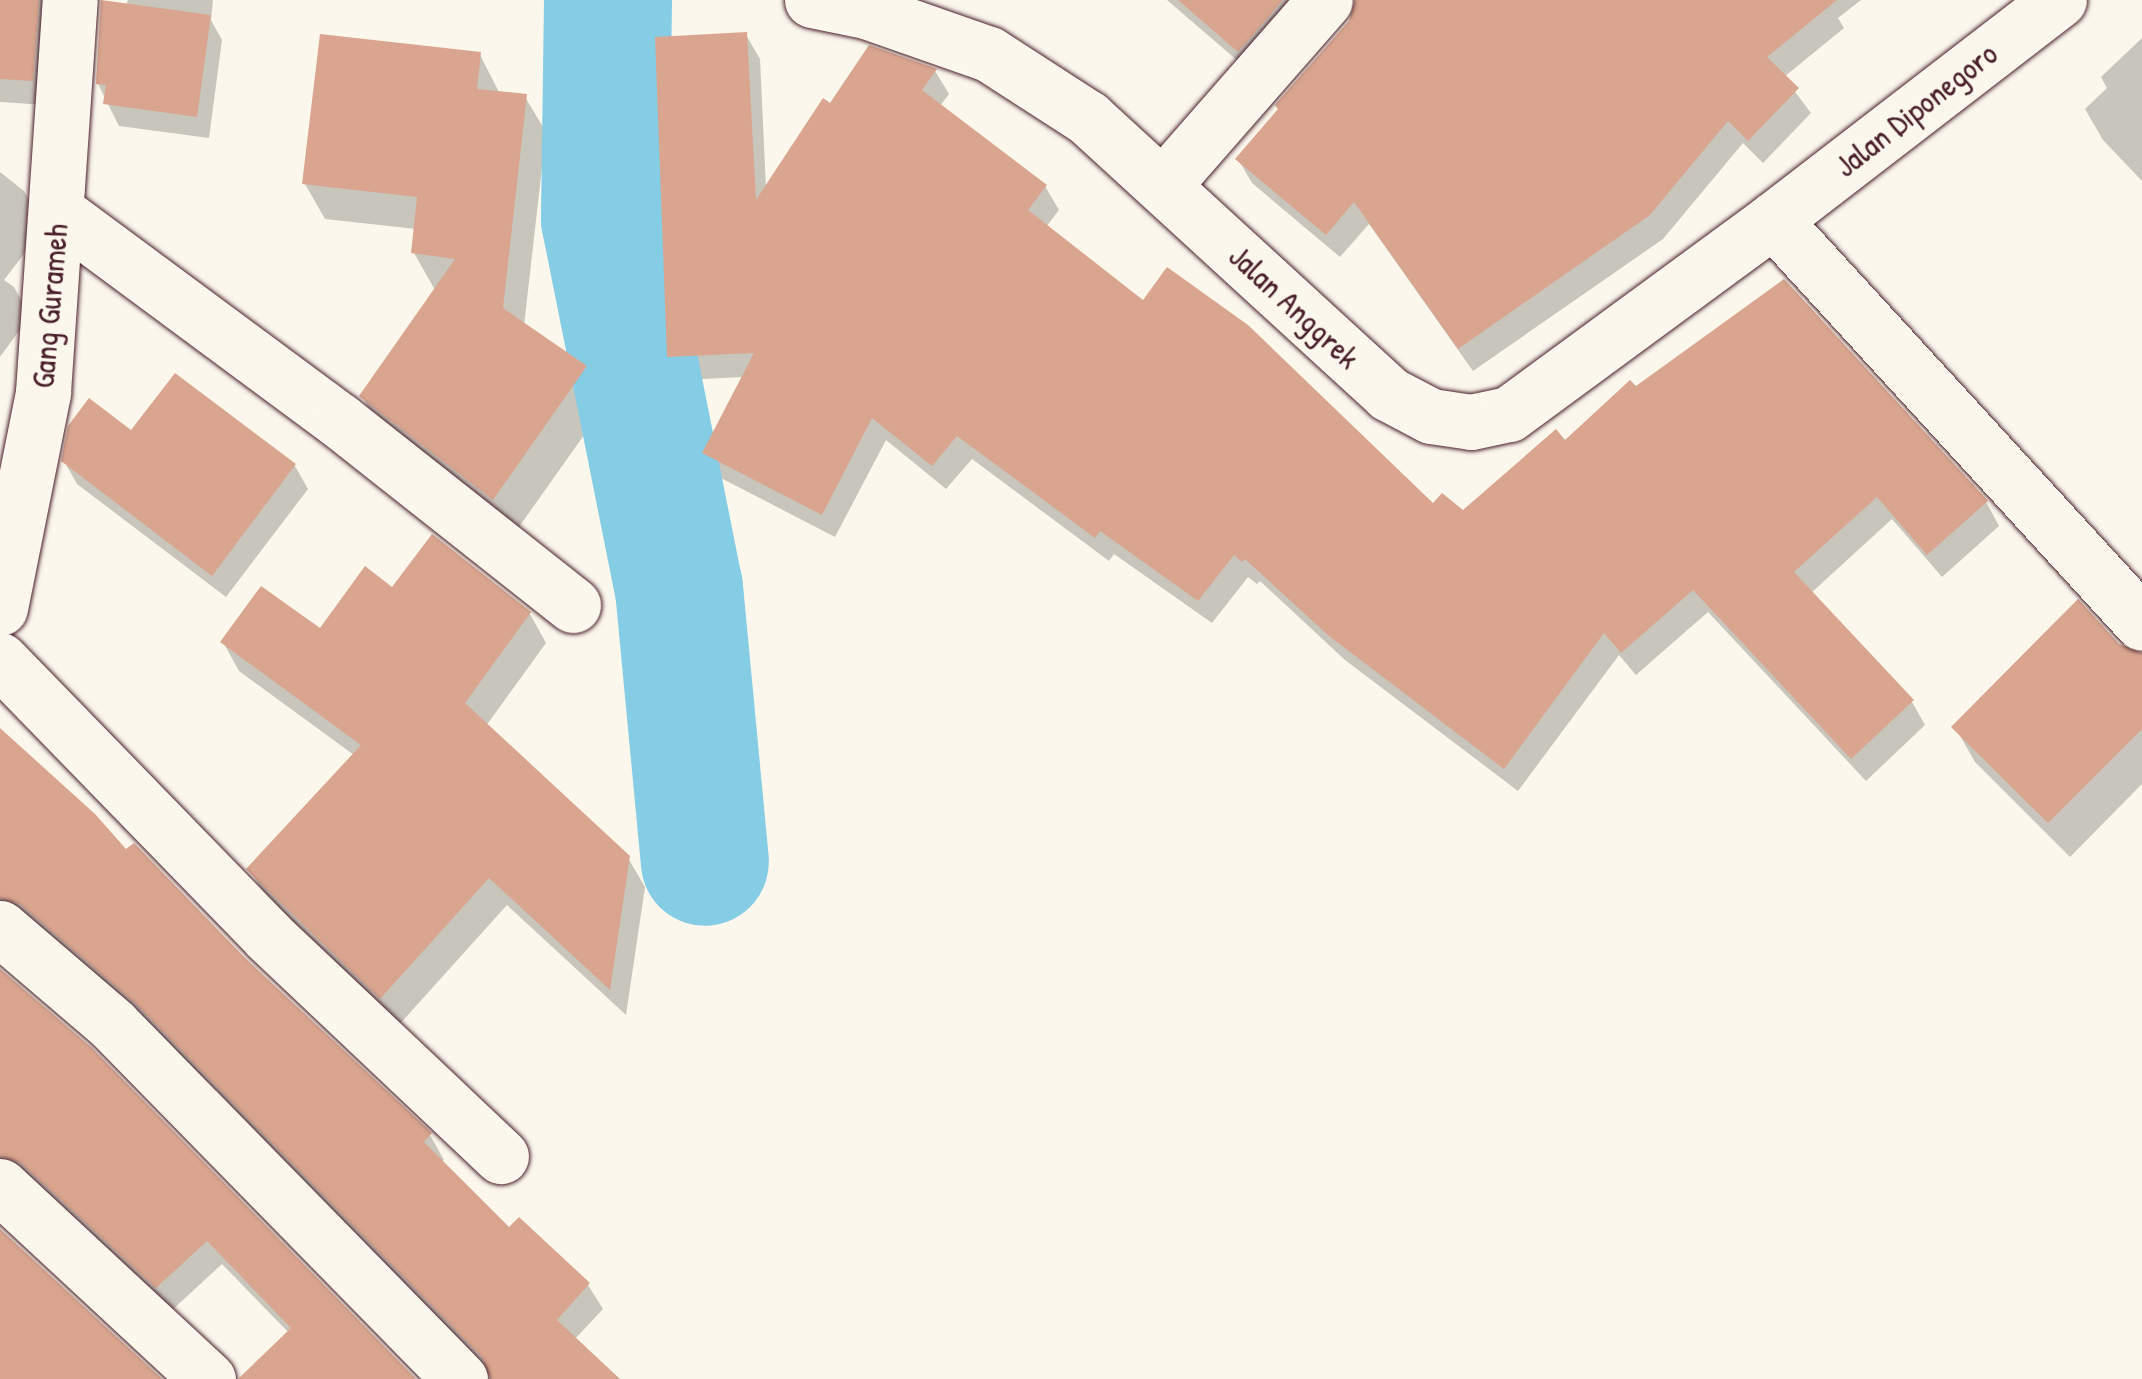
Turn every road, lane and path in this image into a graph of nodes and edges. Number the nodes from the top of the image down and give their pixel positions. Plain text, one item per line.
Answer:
1 (70, 0) edge
2 (812, 0) edge
3 (1325, 0) edge
4 (2058, 0) edge
5 (866, 6) edge
6 (1164, 184) junction
7 (59, 213) junction
8 (1773, 220) junction
9 (573, 605) dead end
10 (0, 608) edge
11 (2142, 623) edge
12 (0, 660) edge
13 (0, 928) edge
14 (501, 1156) dead end
15 (0, 1186) edge
16 (208, 1379) edge
17 (460, 1379) edge

1 - 7 street, Gang Gurameh
2 - 5 street, Jalan Anggrek
3 - 6 street
4 - 8 street, Jalan Diponegoro
5 - 6 street, Jalan Anggrek
6 - 8 street, Jalan Anggrek
7 - 9 street
7 - 10 street, Gang Gurameh
8 - 11 street
12 - 14 street
13 - 17 street
15 - 16 street

